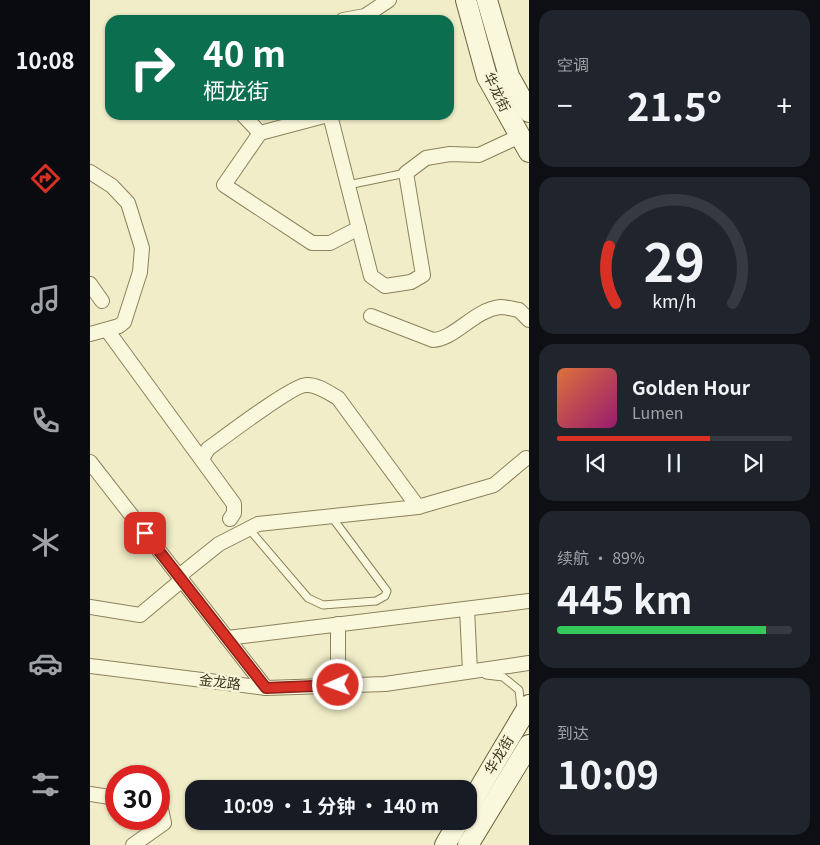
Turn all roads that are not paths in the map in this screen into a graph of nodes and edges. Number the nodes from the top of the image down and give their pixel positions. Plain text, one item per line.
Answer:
1 (389, 0) edge
2 (466, 0) edge
3 (488, 0) edge
4 (366, 15) edge
5 (529, 112) edge
6 (246, 120) edge
7 (310, 120) edge
8 (330, 120) edge
9 (260, 133) junction
10 (524, 144) edge
11 (90, 172) edge
12 (406, 173) junction
13 (348, 185) junction
14 (359, 228) junction
15 (90, 284) edge
16 (102, 301) dead end
17 (371, 316) dead end
18 (529, 320) edge
19 (107, 330) junction
20 (90, 334) edge
21 (526, 458) dead end
22 (202, 460) junction
23 (90, 462) edge
24 (418, 507) junction
25 (330, 516) junction
26 (230, 519) dead end
27 (249, 529) junction
28 (180, 578) junction
29 (529, 600) edge
30 (90, 607) edge
31 (467, 609) junction
32 (338, 624) junction
33 (227, 638) junction
34 (529, 663) edge
35 (90, 666) edge
36 (470, 671) junction
37 (453, 674) junction
38 (338, 685) junction
39 (266, 688) junction
40 (524, 713) edge
41 (529, 745) edge
42 (477, 792) edge
43 (90, 794) edge
44 (105, 796) edge
45 (154, 830) edge
46 (454, 830) edge
47 (133, 845) edge
48 (445, 845) edge
49 (468, 845) edge

1 - 4 street
2 - 10 main road, 华龙街
3 - 5 main road, 华龙街
6 - 9 street
7 - 9 street
8 - 13 street
9 - 14 street
10 - 12 street
11 - 19 street
12 - 13 lane
12 - 14 street
13 - 14 street
15 - 16 street
17 - 18 street
19 - 20 street
19 - 22 street
21 - 24 street
22 - 24 street
22 - 26 street
23 - 28 street
24 - 25 street
25 - 27 street
25 - 27 lane
27 - 28 street
28 - 30 street
28 - 33 street
29 - 31 street
31 - 32 street
31 - 36 street
32 - 33 street
32 - 38 street
33 - 39 street
34 - 36 street, 金龙路
35 - 39 street, 金龙路
36 - 37 street, 金龙路
37 - 38 street, 金龙路
37 - 40 lane
38 - 39 street, 金龙路
40 - 42 main road, 华龙街
41 - 49 main road, 华龙街
43 - 44 street
45 - 47 street
46 - 48 main road

